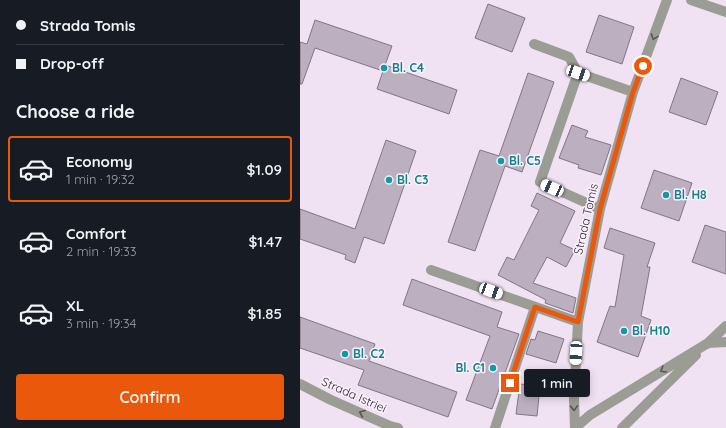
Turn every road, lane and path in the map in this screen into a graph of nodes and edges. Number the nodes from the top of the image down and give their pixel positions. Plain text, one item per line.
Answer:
1 (667, 0) edge
2 (691, 0) edge
3 (726, 12) edge
4 (534, 44) dead end
5 (578, 73) junction
6 (633, 92) junction
7 (600, 209) junction
8 (431, 270) dead end
9 (535, 307) junction
10 (578, 322) junction
11 (726, 326) edge
12 (726, 342) edge
13 (708, 343) junction
14 (300, 384) edge
15 (398, 428) edge
16 (495, 428) edge
17 (569, 428) edge
18 (576, 428) edge
19 (622, 428) edge

1 -> 6 street, Strada Tomis
2 - 3 street
4 - 5 street
5 - 6 street
5 - 7 street
6 - 7 street, Strada Tomis
7 - 10 street, Strada Tomis
8 - 9 street
9 - 10 street
9 - 16 street
10 -> 18 street, Strada Tomis
11 - 13 street
12 - 13 street
13 -> 18 street
13 - 19 street
15 -> 14 street, Strada Istriei
17 - 18 street

